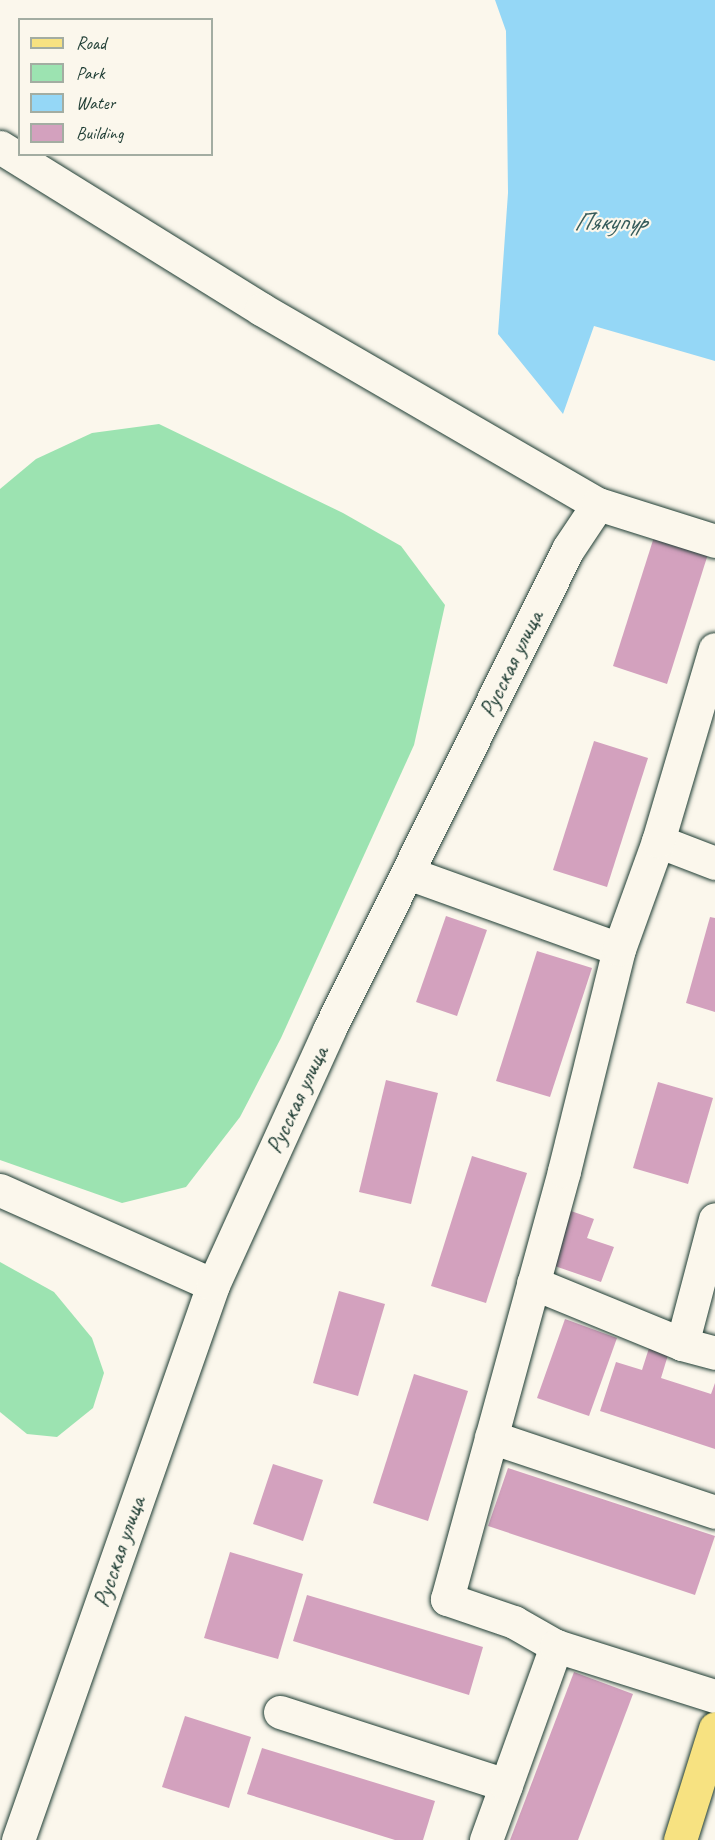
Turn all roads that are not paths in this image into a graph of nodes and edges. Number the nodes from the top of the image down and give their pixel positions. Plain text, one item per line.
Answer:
1 (0, 147) edge
2 (598, 504) junction
3 (715, 541) edge
4 (715, 649) edge
5 (707, 711) edge
6 (658, 841) junction
7 (715, 863) edge
8 (408, 873) junction
9 (619, 949) junction
10 (0, 1190) edge
11 (715, 1219) edge
12 (533, 1283) junction
13 (213, 1285) junction
14 (682, 1344) junction
15 (715, 1353) edge
16 (492, 1437) junction
17 (715, 1512) edge
18 (556, 1646) junction
19 (715, 1696) edge
20 (280, 1713) dead end
21 (715, 1729) edge
22 (506, 1785) junction
23 (18, 1840) edge
24 (486, 1840) edge
25 (680, 1840) edge

1 - 2 street
2 - 3 street
2 - 8 street, Русская улица
4 - 5 street
5 - 6 street
6 - 7 street
6 - 9 street
8 - 9 street
8 - 13 street, Русская улица
9 - 12 street
10 - 13 street
11 - 14 street
12 - 14 street
12 - 16 street
13 - 23 street, Русская улица
14 - 15 street
16 - 17 street
16 - 18 street
18 - 19 street
18 - 22 street
20 - 22 street
21 - 25 main road
22 - 24 street

